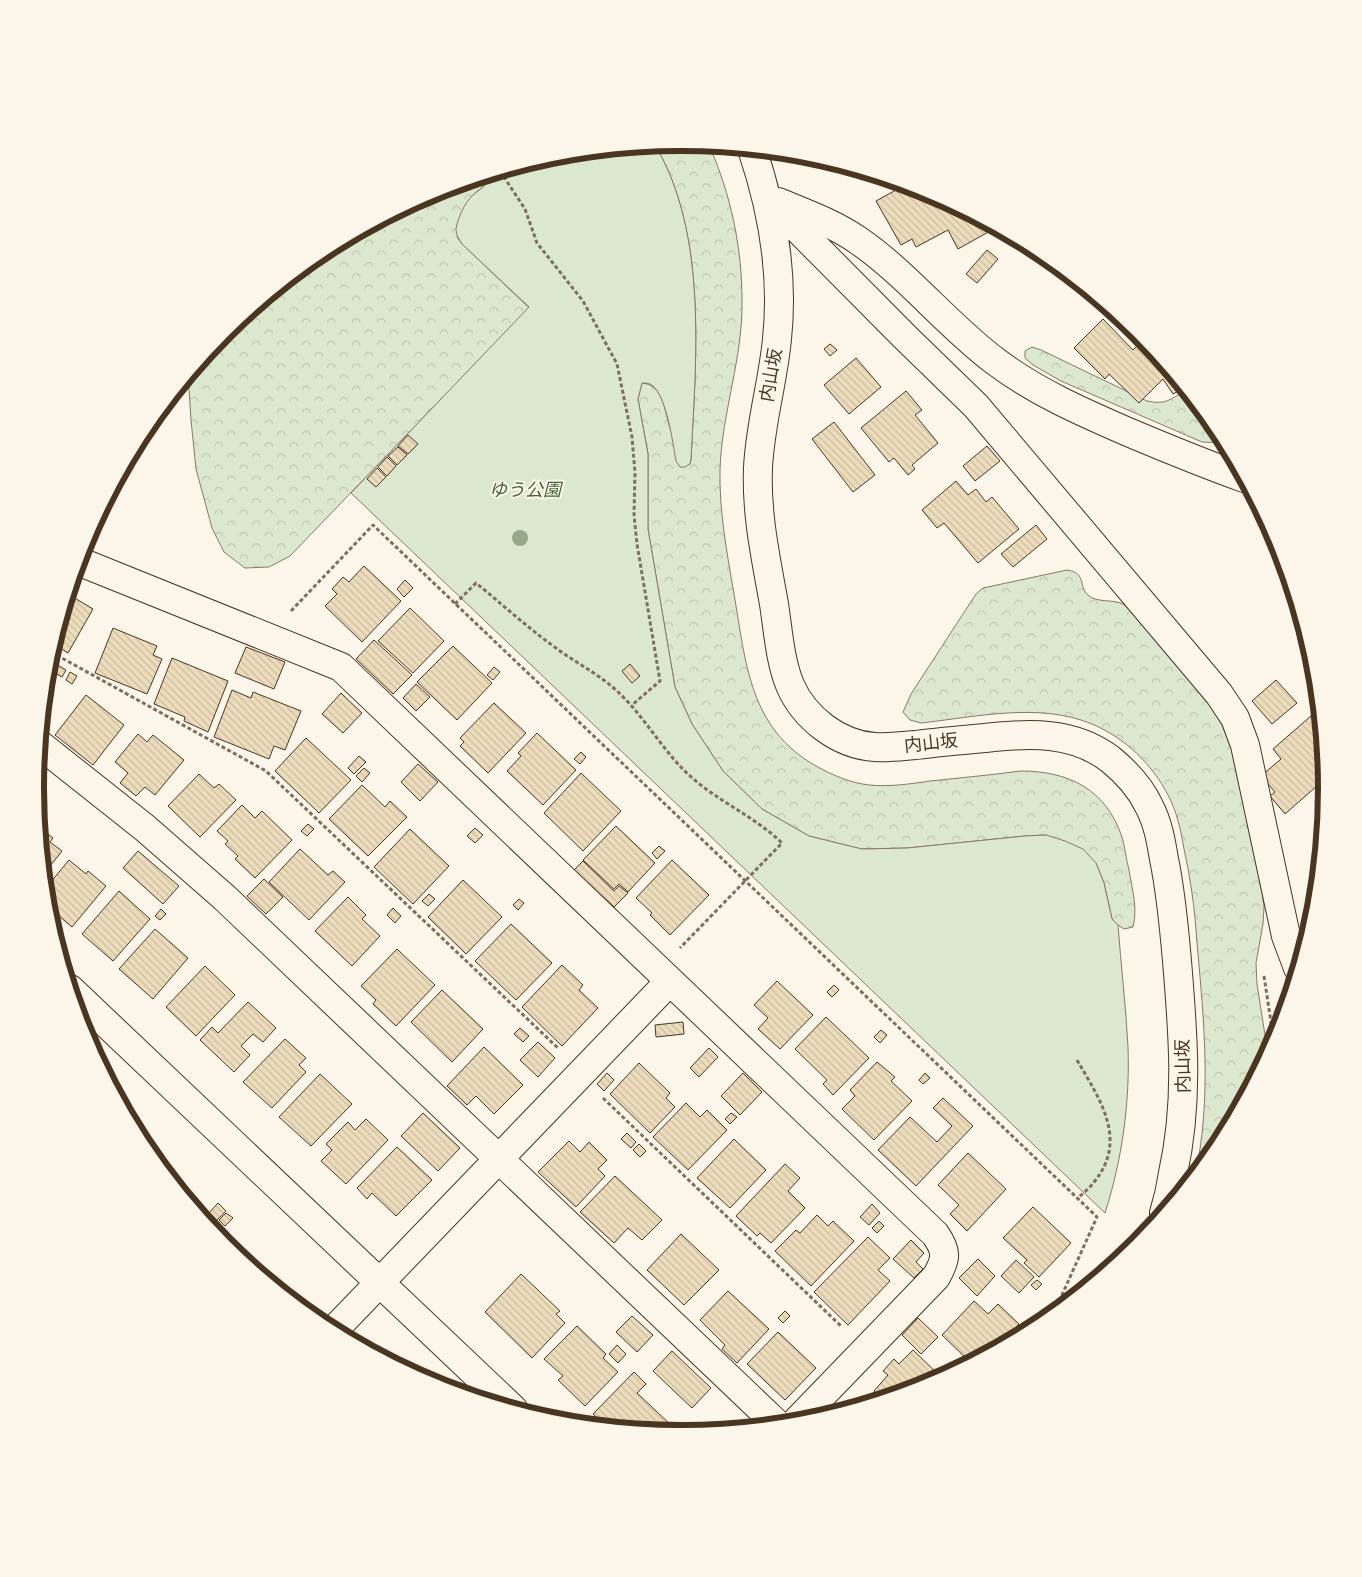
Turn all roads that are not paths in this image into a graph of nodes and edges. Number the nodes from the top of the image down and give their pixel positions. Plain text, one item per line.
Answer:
1 (754, 156) edge
2 (767, 198) junction
3 (1236, 475) edge
4 (85, 564) edge
5 (45, 749) edge
6 (1295, 960) edge
7 (664, 975) junction
8 (80, 1000) edge
9 (499, 1159) junction
10 (1167, 1200) edge
11 (380, 1283) junction
12 (339, 1325) edge
13 (504, 1400) edge
14 (803, 1414) edge
15 (772, 1419) edge

1 - 2 street, 内山坂
2 - 3 street
2 - 6 street
2 - 10 street, 内山坂
4 - 7 street
5 - 9 street
7 - 9 street
7 - 14 street
8 - 11 street
9 - 11 street
9 - 15 street
11 - 12 street
11 - 13 street

